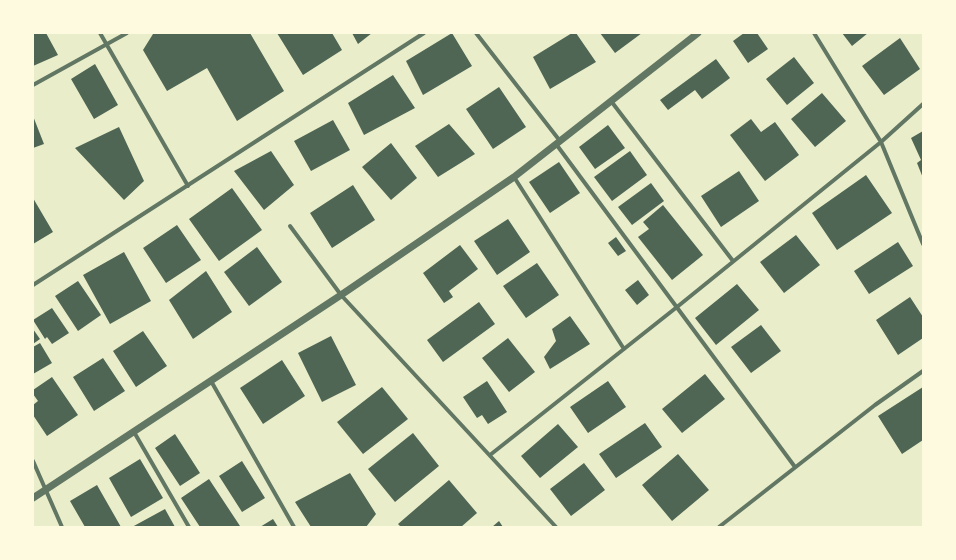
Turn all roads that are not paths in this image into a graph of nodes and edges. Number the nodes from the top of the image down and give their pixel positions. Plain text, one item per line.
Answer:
1 (100, 33) edge
2 (127, 33) edge
3 (424, 33) edge
4 (476, 33) edge
5 (698, 33) edge
6 (814, 33) edge
7 (106, 44) junction
8 (33, 85) edge
9 (611, 101) junction
10 (923, 104) edge
11 (881, 142) junction
12 (558, 143) junction
13 (514, 177) junction
14 (188, 186) junction
15 (290, 226) dead end
16 (923, 244) edge
17 (733, 261) junction
18 (33, 285) edge
19 (341, 295) junction
20 (677, 307) junction
21 (624, 349) junction
22 (923, 370) edge
23 (210, 380) junction
24 (134, 432) junction
25 (490, 455) junction
26 (33, 461) edge
27 (795, 467) junction
28 (45, 490) junction
29 (33, 498) edge
30 (62, 527) edge
31 (189, 527) edge
32 (294, 527) edge
33 (556, 527) edge
34 (719, 527) edge

1 - 7 street
2 - 7 street
3 - 14 street
4 - 12 street
5 - 9 street
6 - 11 street
7 - 8 street
7 - 14 street
9 - 12 street
9 - 17 street
10 - 11 street
11 - 16 street
11 - 17 street
12 - 13 street
12 - 20 street
13 - 19 street
13 - 21 street
14 - 18 street
15 - 19 street
17 - 20 street
19 - 23 street
19 - 25 street
20 - 21 street
20 - 27 street
21 - 25 street
22 - 27 street
23 - 24 street
23 - 32 street
24 - 28 street
24 - 31 street
25 - 33 street
26 - 28 street
27 - 34 street
28 - 29 street
28 - 30 street

